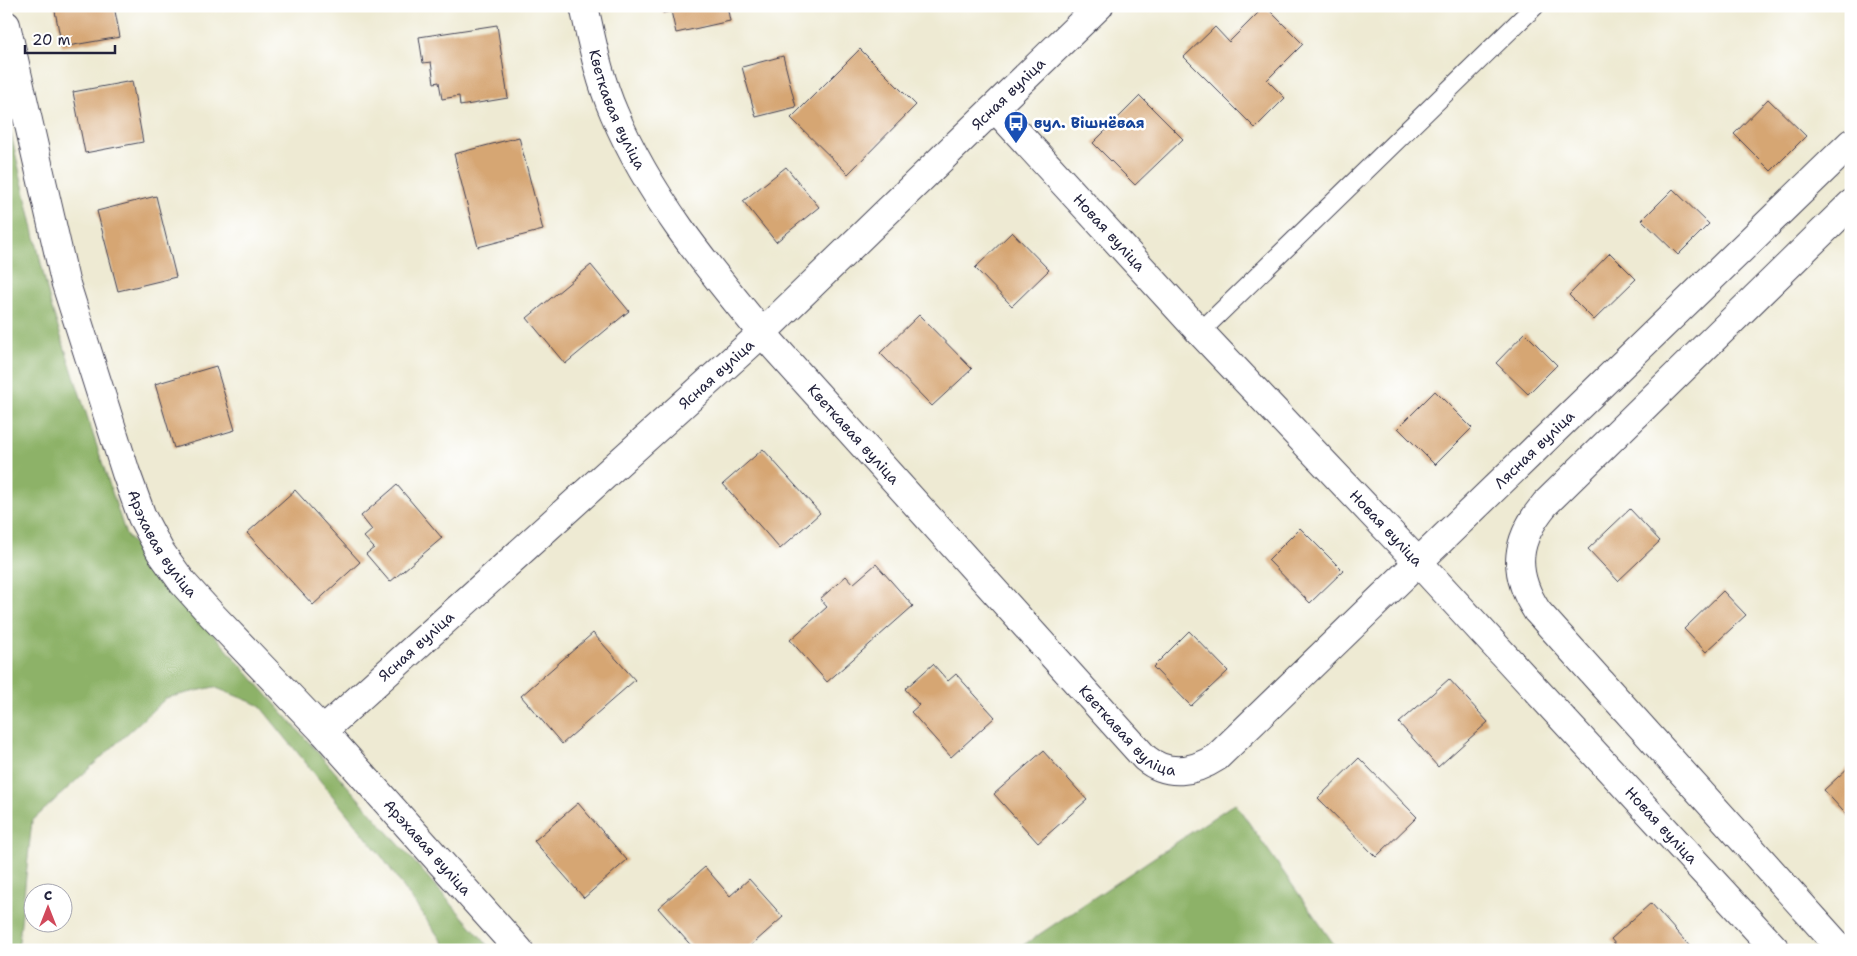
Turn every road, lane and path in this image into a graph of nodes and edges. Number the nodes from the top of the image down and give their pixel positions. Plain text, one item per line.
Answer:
1 (584, 6) edge
2 (1099, 6) edge
3 (1535, 6) edge
4 (6, 25) edge
5 (995, 108) junction
6 (1851, 143) edge
7 (1851, 204) edge
8 (1200, 332) junction
9 (762, 333) junction
10 (1418, 563) junction
11 (323, 731) junction
12 (1217, 757) joint
13 (519, 950) edge
14 (1776, 950) edge
15 (1842, 950) edge

1 - 9 street, Кветкавая вуліца
2 - 5 street, Ясная вуліца
3 - 8 lane
4 - 11 street, Арэхавая вуліца
5 - 8 street, Новая вуліца
5 - 9 street, Ясная вуліца
6 - 10 street, Лясная вуліца
7 - 15 street
8 - 10 street, Новая вуліца
9 - 11 street, Ясная вуліца
9 - 12 street, Кветкавая вуліца
10 - 12 street, Лясная вуліца
10 - 14 street, Новая вуліца
11 - 13 street, Арэхавая вуліца

